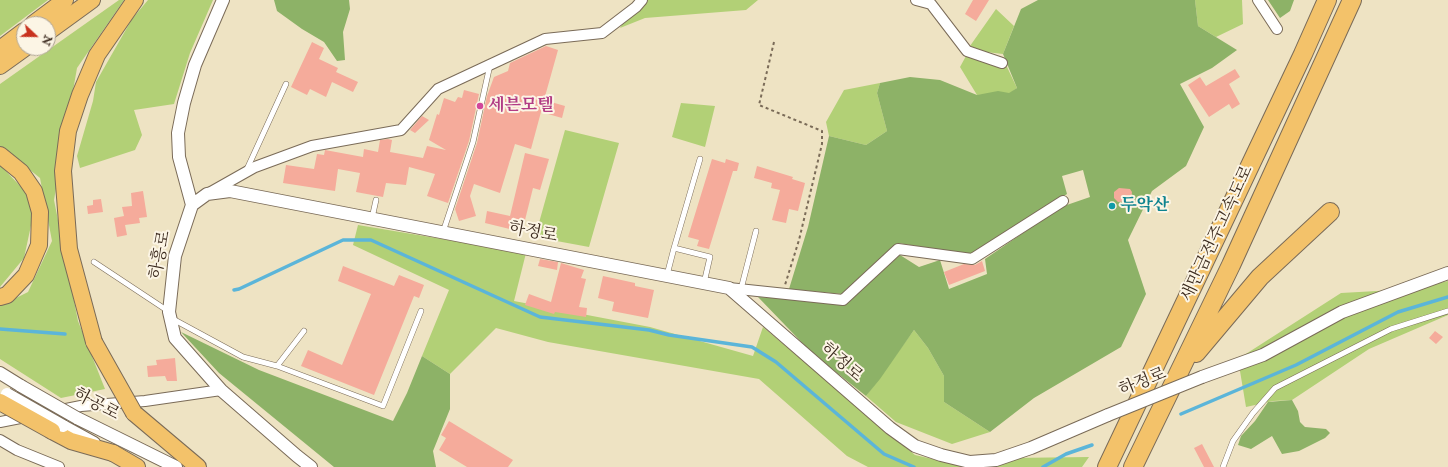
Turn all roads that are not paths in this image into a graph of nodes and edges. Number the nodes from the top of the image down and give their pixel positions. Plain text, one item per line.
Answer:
1 (65, 0) edge
2 (92, 0) edge
3 (135, 0) edge
4 (223, 0) edge
5 (916, 0) edge
6 (1258, 0) edge
7 (1325, 0) edge
8 (1352, 0) edge
9 (639, 2) edge
10 (44, 16) edge
11 (56, 26) edge
12 (1277, 29) dead end
13 (16, 37) edge
14 (0, 48) edge
15 (16, 54) edge
16 (1002, 63) dead end
17 (490, 65) junction
18 (0, 66) edge
19 (286, 84) dead end
20 (0, 155) edge
21 (700, 159) dead end
22 (246, 172) junction
23 (207, 194) junction
24 (376, 200) dead end
25 (1063, 201) dead end
26 (192, 205) junction
27 (1330, 212) dead end
28 (372, 219) junction
29 (756, 231) dead end
30 (443, 232) junction
31 (674, 248) junction
32 (94, 262) dead end
33 (1448, 273) edge
34 (667, 276) junction
35 (704, 283) junction
36 (729, 288) junction
37 (741, 289) junction
38 (0, 297) edge
39 (420, 311) dead end
40 (1448, 311) edge
41 (170, 314) junction
42 (304, 331) dead end
43 (277, 366) junction
44 (0, 373) edge
45 (1175, 379) junction
46 (221, 390) junction
47 (2, 395) edge
48 (0, 422) edge
49 (0, 440) edge
50 (59, 467) edge
51 (138, 467) edge
52 (176, 467) edge
53 (198, 467) edge
54 (311, 467) edge
55 (1107, 467) edge
56 (1133, 467) edge
57 (1223, 467) edge

1 - 10 main road
2 - 11 main road
3 - 53 main road, bridge
4 - 26 street
5 - 16 street
6 - 12 street
7 - 55 highway, 새만금전주고속도로
8 - 45 highway, 새만금전주고속도로
9 - 17 street
13 - 14 main road
15 - 18 main road
17 - 22 street
17 - 30 lane
19 - 22 lane
20 - 38 main road
21 - 31 lane
22 - 23 street
23 - 26 street, 하정로
23 - 28 street, 하정로
24 - 28 lane
25 - 37 street
26 - 41 street, 하흥로
27 - 45 highway
28 - 30 street, 하정로
29 - 37 lane
30 - 34 street, 하정로
31 - 34 lane
31 - 35 lane
32 - 41 lane
33 - 36 street, 하정로, bridge
34 - 35 street, 하정로
35 - 36 street, 하정로
36 - 37 street
39 - 43 lane
40 - 57 lane
41 - 43 lane
41 - 46 street, 하흥로
42 - 43 lane
44 - 52 street, 하공로, bridge
45 - 56 highway, 새만금전주고속도로
46 - 48 street
46 - 54 street, 하흥로
47 - 51 main road, bridge
49 - 50 street

